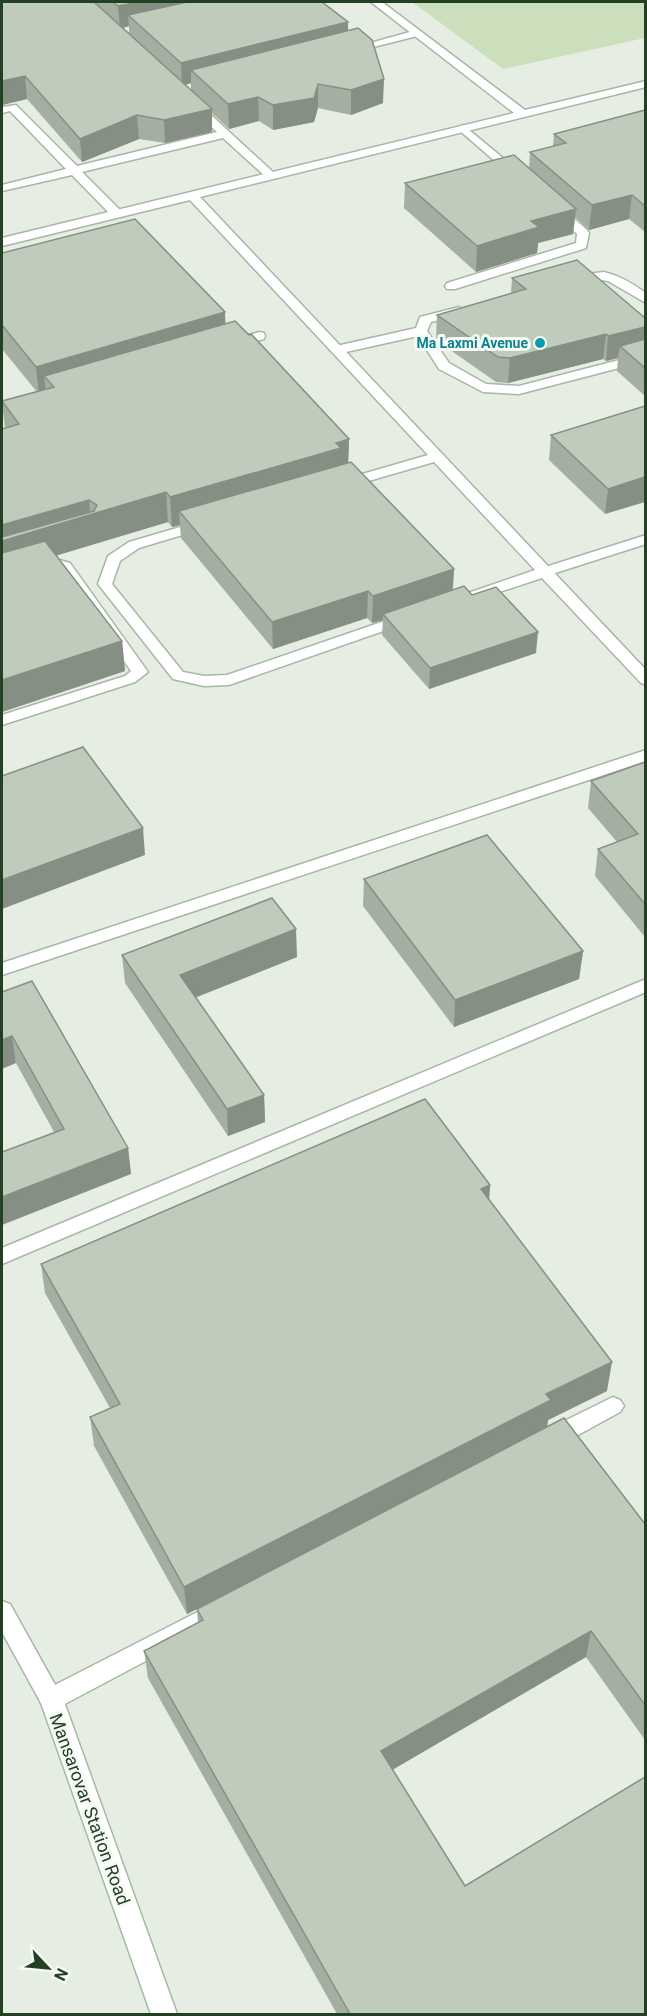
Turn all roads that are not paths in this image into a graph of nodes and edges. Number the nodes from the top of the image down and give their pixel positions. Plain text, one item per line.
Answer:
1 (376, 2) edge
2 (417, 33) junction
3 (340, 52) edge
4 (645, 84) edge
5 (187, 99) edge
6 (2, 110) edge
7 (523, 114) junction
8 (463, 128) junction
9 (225, 134) junction
10 (73, 169) junction
11 (270, 175) junction
12 (525, 182) edge
13 (2, 188) edge
14 (191, 194) junction
15 (550, 204) edge
16 (116, 213) junction
17 (2, 242) edge
18 (558, 283) edge
19 (451, 286) dead end
20 (645, 299) edge
21 (470, 308) edge
22 (421, 331) junction
23 (259, 336) dead end
24 (214, 350) edge
25 (337, 350) junction
26 (645, 357) edge
27 (436, 457) junction
28 (326, 489) edge
29 (224, 519) edge
30 (645, 539) edge
31 (544, 572) junction
32 (2, 578) edge
33 (459, 600) edge
34 (415, 616) edge
35 (645, 680) edge
36 (2, 720) edge
37 (645, 755) edge
38 (2, 969) edge
39 (645, 985) edge
40 (2, 1256) edge
41 (613, 1406) dead end
42 (528, 1450) edge
43 (233, 1604) edge
44 (2, 1611) edge
45 (51, 1699) junction
46 (164, 2014) edge

1 - 2 street
2 - 3 street
2 - 7 street
4 - 7 street
5 - 9 street
6 - 10 street
7 - 8 street
8 - 11 street
8 - 12 street
9 - 10 street
9 - 11 street
10 - 13 street
10 - 16 street
11 - 14 street
14 - 16 street
14 - 25 street
15 - 19 street
16 - 17 street
18 - 20 street
21 - 22 street
22 - 25 street
22 - 26 street
23 - 24 street
25 - 27 street
27 - 28 street
27 - 31 street
29 - 34 street
30 - 31 street
31 - 33 street
31 - 35 street
32 - 36 street
37 - 38 street
39 - 40 street
41 - 42 street
43 - 45 street
44 - 45 street, Mansarovar Station Road
45 - 46 street, Mansarovar Station Road

